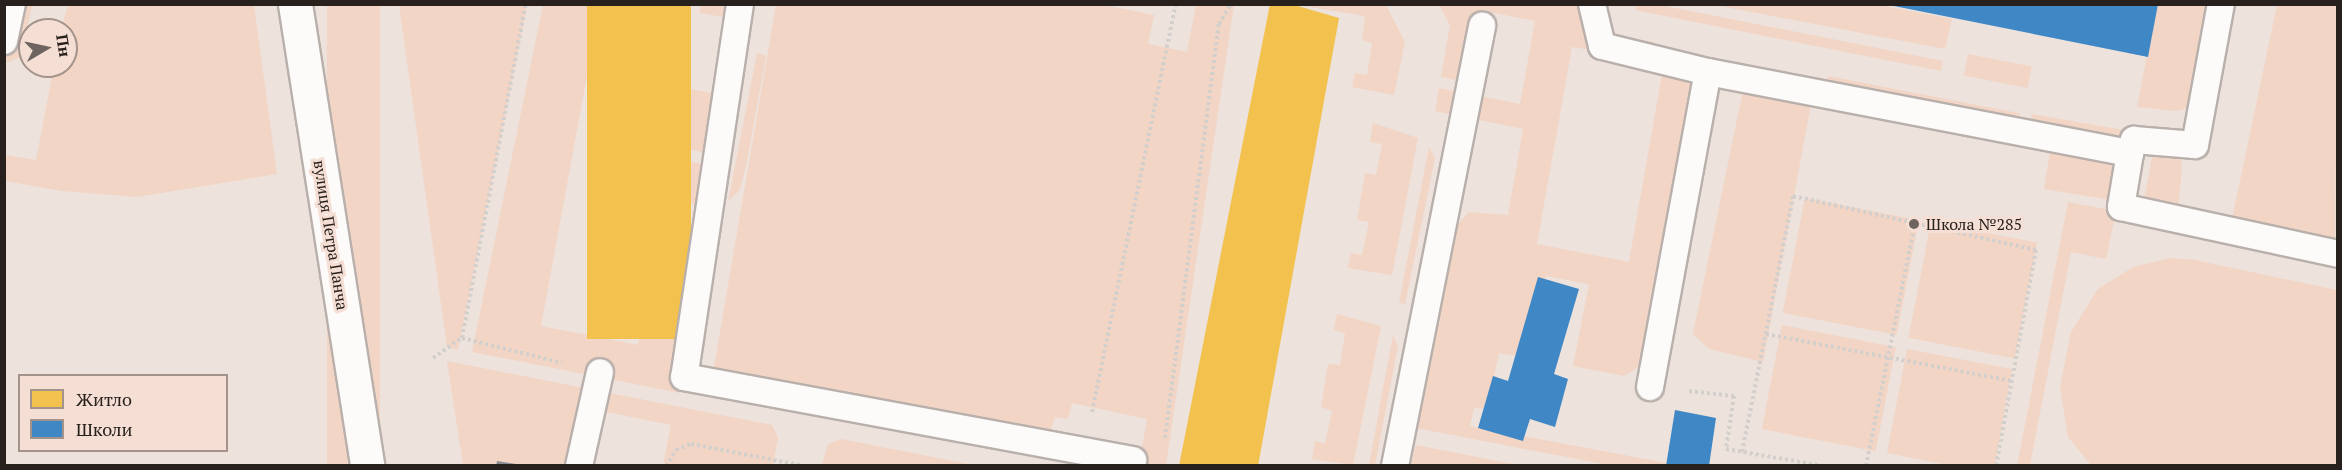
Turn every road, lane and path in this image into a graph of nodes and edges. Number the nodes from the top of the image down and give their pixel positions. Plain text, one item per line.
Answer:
1 (295, 4) edge
2 (526, 4) edge
3 (740, 4) edge
4 (1176, 4) edge
5 (1231, 4) edge
6 (1592, 4) edge
7 (2221, 4) edge
8 (17, 7) edge
9 (1482, 24) dead end
10 (4, 41) edge
11 (1708, 72) junction
12 (2130, 153) junction
13 (1915, 223) junction
14 (2337, 254) edge
15 (1766, 334) junction
16 (1888, 357) junction
17 (433, 358) dead end
18 (600, 372) dead end
19 (2012, 381) junction
20 (1650, 387) joint
21 (1163, 445) dead end
22 (1084, 451) junction
23 (1742, 452) junction
24 (1133, 460) dead end
25 (367, 465) edge
26 (579, 465) edge
27 (666, 465) edge
28 (805, 465) edge
29 (1395, 465) edge
30 (1823, 465) edge
31 (1866, 465) edge
32 (1996, 465) edge

1 - 25 street, вулиця Петра Панча
2 - 17 path
3 - 22 lane
4 - 22 path
5 - 21 path
6 - 11 lane
7 - 12 lane
8 - 10 lane
9 - 29 lane
11 - 12 lane
11 - 20 lane
12 - 14 lane
13 - 15 path
13 - 16 path
13 - 19 path
15 - 16 path
15 - 23 path
16 - 19 path
16 - 31 path
18 - 26 lane
19 - 32 path
20 - 23 path
22 - 24 lane
23 - 30 path
27 - 28 path

